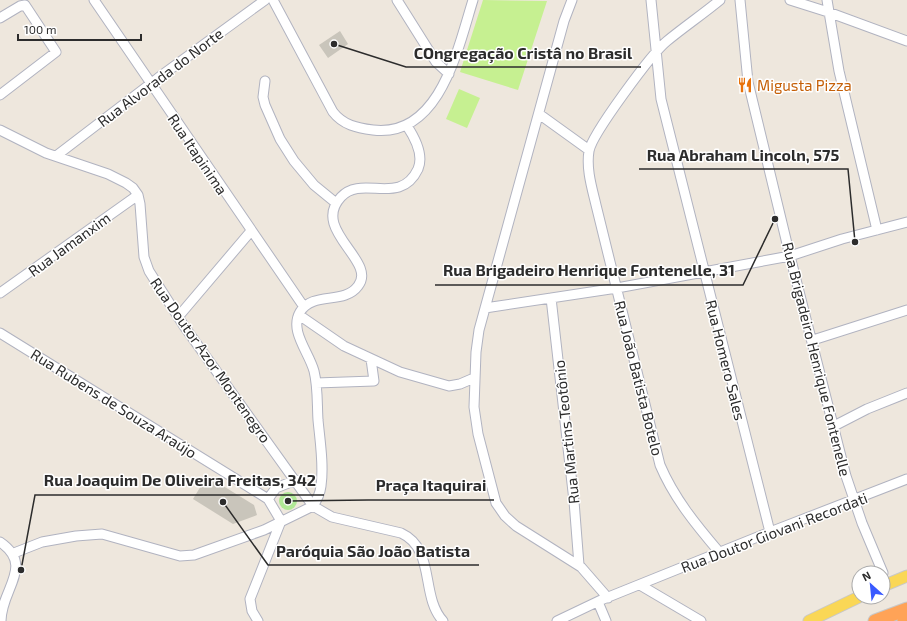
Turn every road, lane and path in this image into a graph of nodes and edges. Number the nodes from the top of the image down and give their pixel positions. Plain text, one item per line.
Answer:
1 (94, 0) edge
2 (266, 0) edge
3 (273, 0) edge
4 (397, 0) edge
5 (473, 0) edge
6 (572, 0) edge
7 (651, 0) edge
8 (720, 0) edge
9 (740, 0) edge
10 (790, 0) edge
11 (827, 0) edge
12 (828, 12) junction
13 (0, 18) edge
14 (907, 41) edge
15 (656, 52) junction
16 (449, 74) junction
17 (265, 81) dead end
18 (150, 84) junction
19 (0, 95) edge
20 (540, 114) junction
21 (407, 126) junction
22 (0, 130) edge
23 (590, 150) junction
24 (56, 156) junction
25 (138, 195) junction
26 (336, 203) junction
27 (907, 222) edge
28 (877, 230) junction
29 (251, 231) junction
30 (790, 256) junction
31 (704, 273) junction
32 (617, 288) junction
33 (0, 293) edge
34 (551, 298) junction
35 (485, 308) junction
36 (907, 310) edge
37 (301, 311) junction
38 (178, 316) junction
39 (0, 333) edge
40 (813, 340) junction
41 (371, 359) junction
42 (474, 378) junction
43 (316, 383) junction
44 (907, 393) edge
45 (834, 426) junction
46 (907, 479) edge
47 (296, 480) junction
48 (268, 499) junction
49 (855, 500) junction
50 (313, 506) junction
51 (281, 521) junction
52 (770, 532) junction
53 (0, 542) edge
54 (14, 553) junction
55 (720, 553) junction
56 (579, 565) junction
57 (878, 565) edge
58 (907, 576) edge
59 (891, 578) edge
60 (640, 585) junction
61 (608, 598) junction
62 (851, 601) edge
63 (598, 602) junction
64 (907, 609) edge
65 (565, 619) edge
66 (907, 620) edge
67 (1, 621) edge
68 (258, 621) edge
69 (443, 621) edge
70 (557, 621) edge
71 (606, 621) edge
72 (701, 621) edge
73 (809, 621) edge
74 (875, 621) edge
75 (904, 621) edge

1 - 18 street, Rua Itapinima
2 - 18 street, Rua Alvorada do Norte
3 - 21 street
4 - 16 street
5 - 16 street
6 - 20 street
7 - 15 street, Rua Homero Sales
8 - 15 street, Rua João Batista Botelo
9 - 30 street, Rua Brigadeiro Henrique Fontenelle
10 - 12 street
11 - 12 street
12 - 14 street
12 - 28 street
13 - 19 street
15 - 23 street, Rua João Batista Botelo
15 - 31 street, Rua Homero Sales
16 - 21 street
17 - 26 street
18 - 24 street, Rua Alvorada do Norte
18 - 29 street, Rua Itapinima
20 - 23 street
20 - 35 street
21 - 26 street
22 - 24 street
23 - 32 street, Rua João Batista Botelo
24 - 25 street
25 - 33 street, Rua Jamanxim
25 - 38 street, Rua Doutor Azor Montenegro
26 - 37 street
27 - 28 street
28 - 30 street
29 - 37 street, Rua Itapinima
29 - 38 street
30 - 31 street
30 - 40 street, Rua Brigadeiro Henrique Fontenelle
31 - 32 street
31 - 52 street, Rua Homero Sales
32 - 34 street
32 - 55 street, Rua João Batista Botelo
34 - 35 street
34 - 56 street, Rua Martins Teotônio
35 - 42 street
36 - 40 street
37 - 41 street
37 - 43 street
38 - 47 street, Rua Doutor Azor Montenegro
39 - 48 street, Rua Rubens de Souza Araújo
40 - 45 street, Rua Brigadeiro Henrique Fontenelle
41 - 42 street
41 - 43 street
42 - 56 street
43 - 50 street
44 - 45 street
45 - 49 street, Rua Brigadeiro Henrique Fontenelle
46 - 49 street, Rua Doutor Giovani Recordati
47 - 48 street
47 - 50 street, Rua Doutor Azor Montenegro
48 - 51 street
49 - 52 street, Rua Doutor Giovani Recordati
49 - 57 street, Rua Brigadeiro Henrique Fontenelle
50 - 51 street
50 - 69 street
51 - 54 street
51 - 68 street
52 - 55 street, Rua Doutor Giovani Recordati
53 - 54 street
54 - 67 street
55 - 60 street, Rua Doutor Giovani Recordati
56 - 61 street
58 - 59 main road
60 - 61 street
60 - 72 street
61 - 63 street
62 - 73 main road
63 - 65 street
63 - 71 street
64 - 74 highway
65 - 70 street
66 - 75 highway

